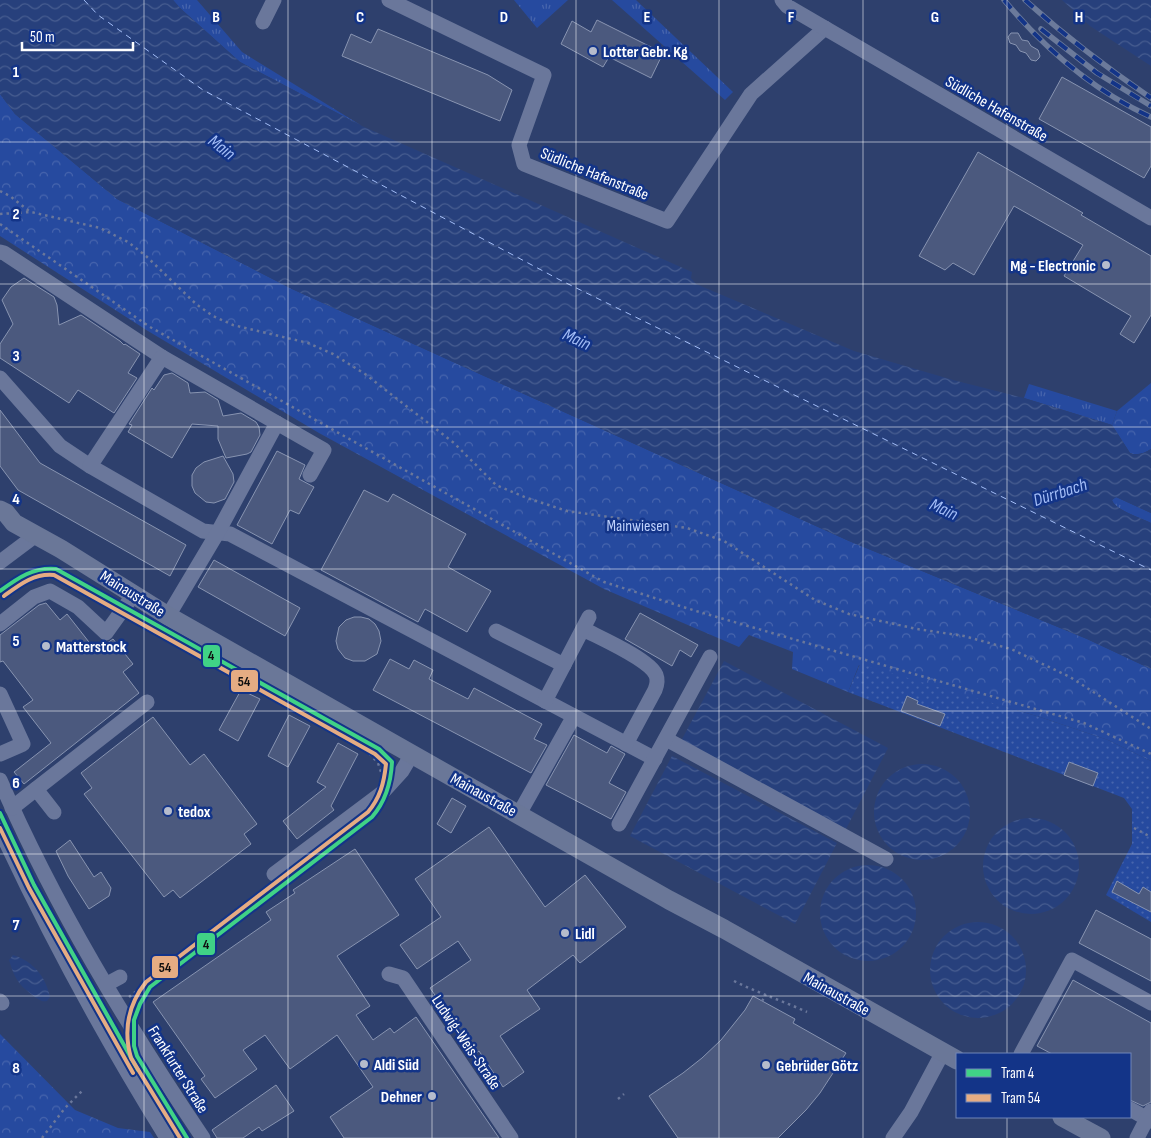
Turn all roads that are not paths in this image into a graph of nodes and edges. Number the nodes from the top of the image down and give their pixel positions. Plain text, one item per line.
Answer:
1 (274, 0) edge
2 (389, 0) edge
3 (782, 0) edge
4 (263, 22) dead end
5 (825, 28) junction
6 (1151, 218) edge
7 (0, 252) edge
8 (162, 358) junction
9 (0, 378) edge
10 (277, 423) junction
11 (90, 466) junction
12 (310, 475) dead end
13 (0, 510) edge
14 (7, 524) edge
15 (218, 532) junction
16 (36, 535) junction
17 (0, 562) edge
18 (134, 594) junction
19 (168, 616) junction
20 (0, 624) edge
21 (496, 630) dead end
22 (710, 656) dead end
23 (564, 665) junction
24 (0, 694) edge
25 (545, 701) junction
26 (147, 702) dead end
27 (574, 716) junction
28 (666, 739) junction
29 (626, 744) junction
30 (0, 754) edge
31 (412, 754) junction
32 (654, 759) junction
33 (0, 780) edge
34 (36, 789) junction
35 (12, 808) junction
36 (54, 812) dead end
37 (519, 814) junction
38 (620, 824) dead end
39 (0, 829) edge
40 (886, 860) dead end
41 (276, 872) road end
42 (46, 878) junction
43 (28, 889) junction
44 (80, 940) junction
45 (61, 954) junction
46 (389, 974) dead end
47 (120, 977) dead end
48 (107, 984) junction
49 (1151, 1003) edge
50 (1024, 1053) edge
51 (950, 1056) edge
52 (1131, 1109) edge
53 (1150, 1117) edge
54 (1064, 1118) edge
55 (167, 1138) edge
56 (203, 1138) edge
57 (512, 1138) edge
58 (894, 1138) edge
59 (1101, 1138) edge
60 (1137, 1138) edge

1 - 4 street
2 - 5 street, Südliche Hafenstraße
3 - 5 street, Südliche Hafenstraße
5 - 6 street, Südliche Hafenstraße
7 - 8 street
8 - 10 street
8 - 11 street
9 - 11 street
10 - 12 street
10 - 15 street
11 - 15 street
13 - 14 main road, Mainaustraße
14 - 16 main road, Mainaustraße
15 - 19 street
15 - 25 street
16 - 17 street
16 - 18 main road, Mainaustraße
18 - 19 main road, Mainaustraße
18 - 20 street
19 - 31 main road, Mainaustraße
21 - 23 street
22 - 28 street
23 - 25 street
23 - 29 street
24 - 30 street
25 - 27 street
26 - 34 street
27 - 29 street
27 - 37 street
28 - 32 street
28 - 40 street
29 - 32 street
31 - 37 main road, Mainaustraße
31 - 41 street
32 - 38 street
33 - 35 street, Frankfurter Straße
34 - 35 street
34 - 36 street
35 - 42 street, Frankfurter Straße
37 - 51 main road, Mainaustraße
39 - 43 street
42 - 43 street
42 - 44 street, Frankfurter Straße
43 - 45 street
44 - 45 street
44 - 48 street, Frankfurter Straße
45 - 55 street
46 - 57 street, Ludwig-Weis-Straße
47 - 48 street
48 - 56 street, Frankfurter Straße
49 - 50 street
51 - 58 street
52 - 53 street
53 - 60 street
54 - 59 main road

